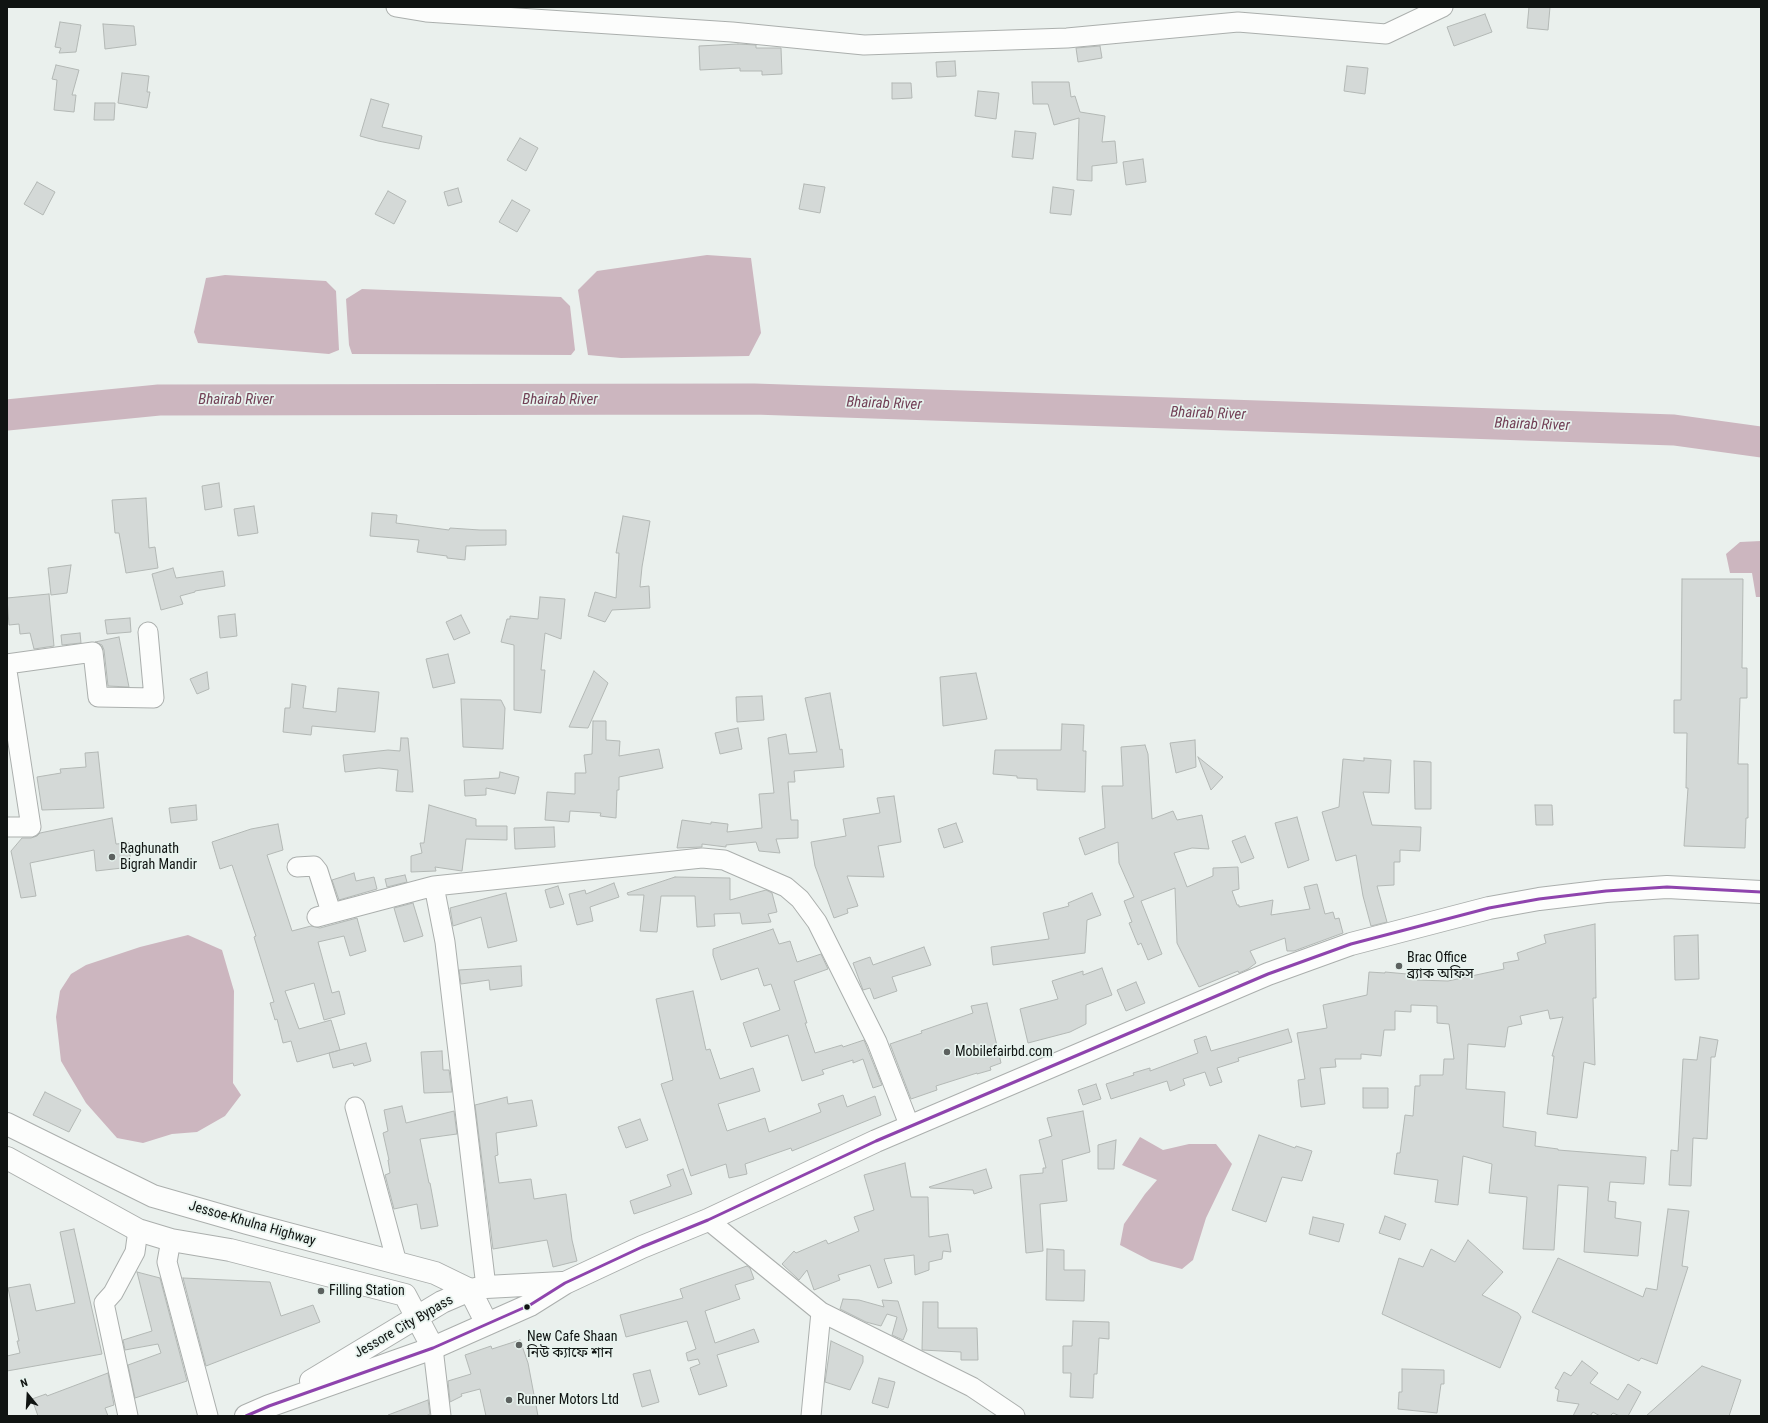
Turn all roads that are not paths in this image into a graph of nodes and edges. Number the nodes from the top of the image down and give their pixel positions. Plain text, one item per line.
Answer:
1 (396, 7) edge
2 (1443, 7) edge
3 (148, 632) dead end
4 (7, 664) edge
5 (7, 671) edge
6 (7, 827) edge
7 (297, 867) dead end
8 (434, 886) junction
9 (1761, 892) edge
10 (355, 1107) dead end
11 (7, 1124) edge
12 (910, 1127) junction
13 (7, 1158) edge
14 (708, 1220) junction
15 (138, 1230) junction
16 (171, 1240) junction
17 (397, 1263) junction
18 (565, 1283) junction
19 (478, 1289) junction
20 (821, 1312) junction
21 (418, 1317) junction
22 (487, 1324) junction
23 (433, 1348) junction
24 (269, 1406) junction
25 (128, 1416) edge
26 (208, 1416) edge
27 (246, 1416) edge
28 (441, 1416) edge
29 (811, 1416) edge
30 (1015, 1416) edge

1 - 2 street
3 - 4 street
5 - 6 street
7 - 8 street
8 - 12 street
8 - 19 street
9 - 12 highway
10 - 17 street
11 - 17 highway, Jessoe-Khulna Highway
12 - 14 highway
13 - 15 highway, Jessoe-Khulna Highway
14 - 18 highway
14 - 20 street
15 - 16 highway, Jessoe-Khulna Highway
15 - 25 street
16 - 21 highway, Jessoe-Khulna Highway
16 - 26 street
17 - 19 highway, Jessoe-Khulna Highway
18 - 19 highway, Jessore City Bypass
18 - 22 highway, Jessore City Bypass
19 - 21 highway, Jessore City Bypass
19 - 22 highway
20 - 29 street
20 - 30 street
21 - 23 highway, Jessoe-Khulna Highway
21 - 24 highway, Jessore City Bypass
22 - 23 highway, Jessore City Bypass
23 - 24 highway, Jessore City Bypass
23 - 28 street
24 - 27 highway, Jessore City Bypass

